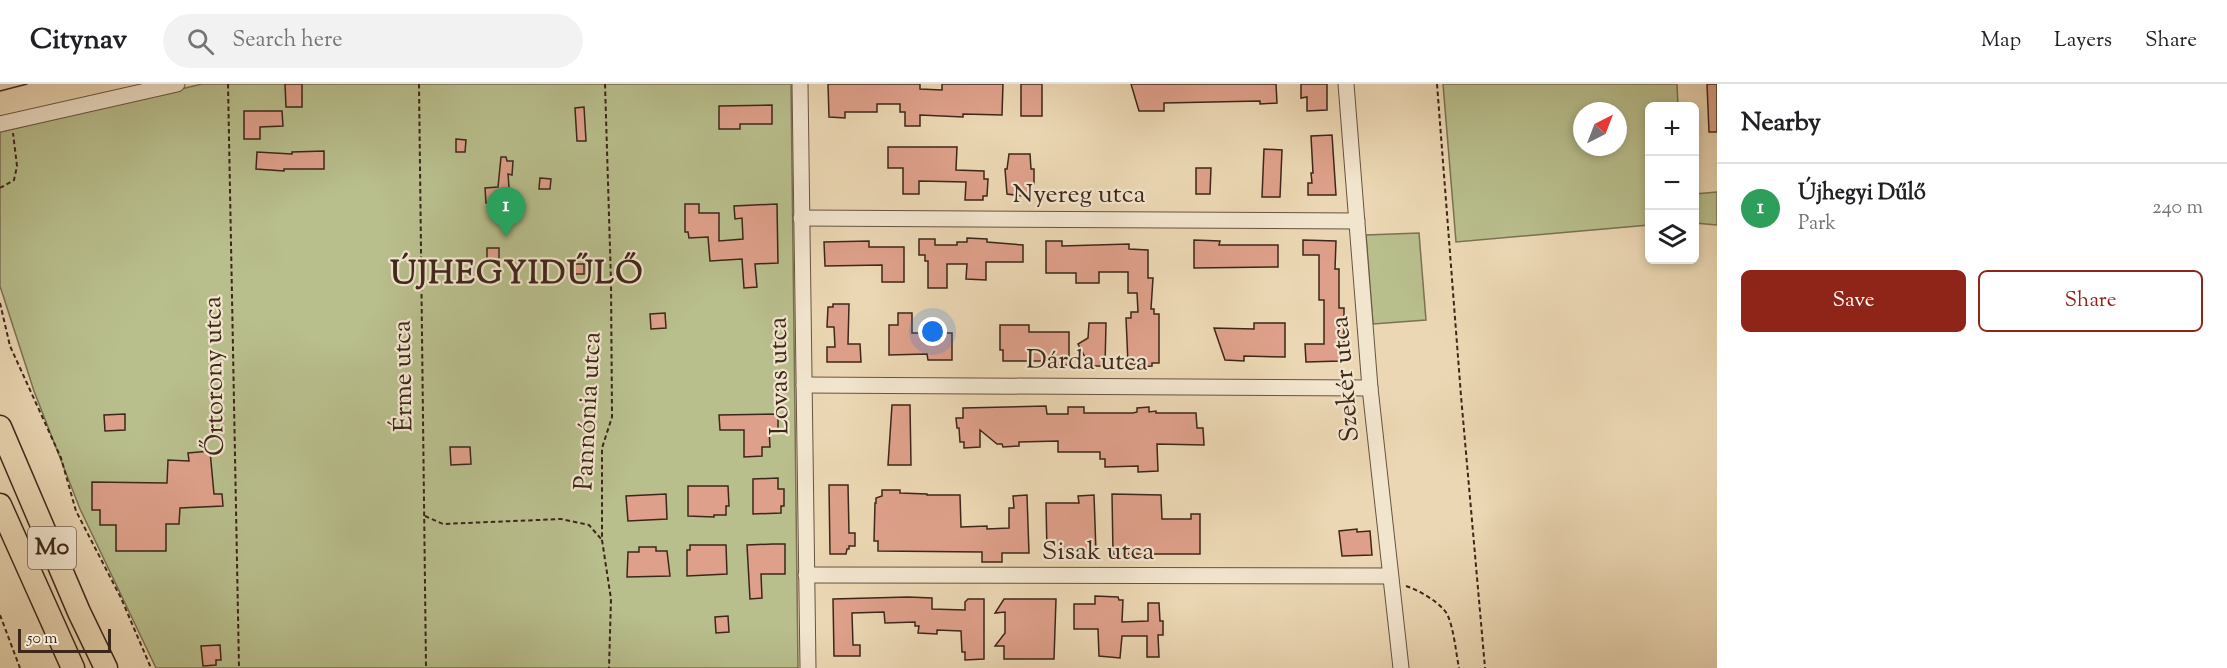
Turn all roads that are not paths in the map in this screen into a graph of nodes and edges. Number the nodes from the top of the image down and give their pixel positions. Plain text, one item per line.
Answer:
1 (177, 84) edge
2 (800, 84) edge
3 (1346, 84) edge
4 (6, 123) edge
5 (801, 218) junction
6 (1357, 221) junction
7 (804, 385) junction
8 (1370, 388) junction
9 (0, 428) edge
10 (0, 505) edge
11 (806, 575) junction
12 (1391, 580) junction
13 (74, 668) edge
14 (106, 668) edge
15 (808, 668) edge
16 (1401, 668) edge

1 - 4 street
2 - 5 street, Lovas utca
3 - 6 street, Szekér utca
5 - 6 street, Nyereg utca
5 - 7 street, Lovas utca
6 - 8 street, Szekér utca
7 - 8 street, Dárda utca
7 - 11 street, Lovas utca
8 - 12 street, Szekér utca
9 - 14 highway, M0
10 - 13 highway, M0
11 - 12 street, Sisak utca
11 - 15 street, Lovas utca
12 - 16 street, Szekér utca

